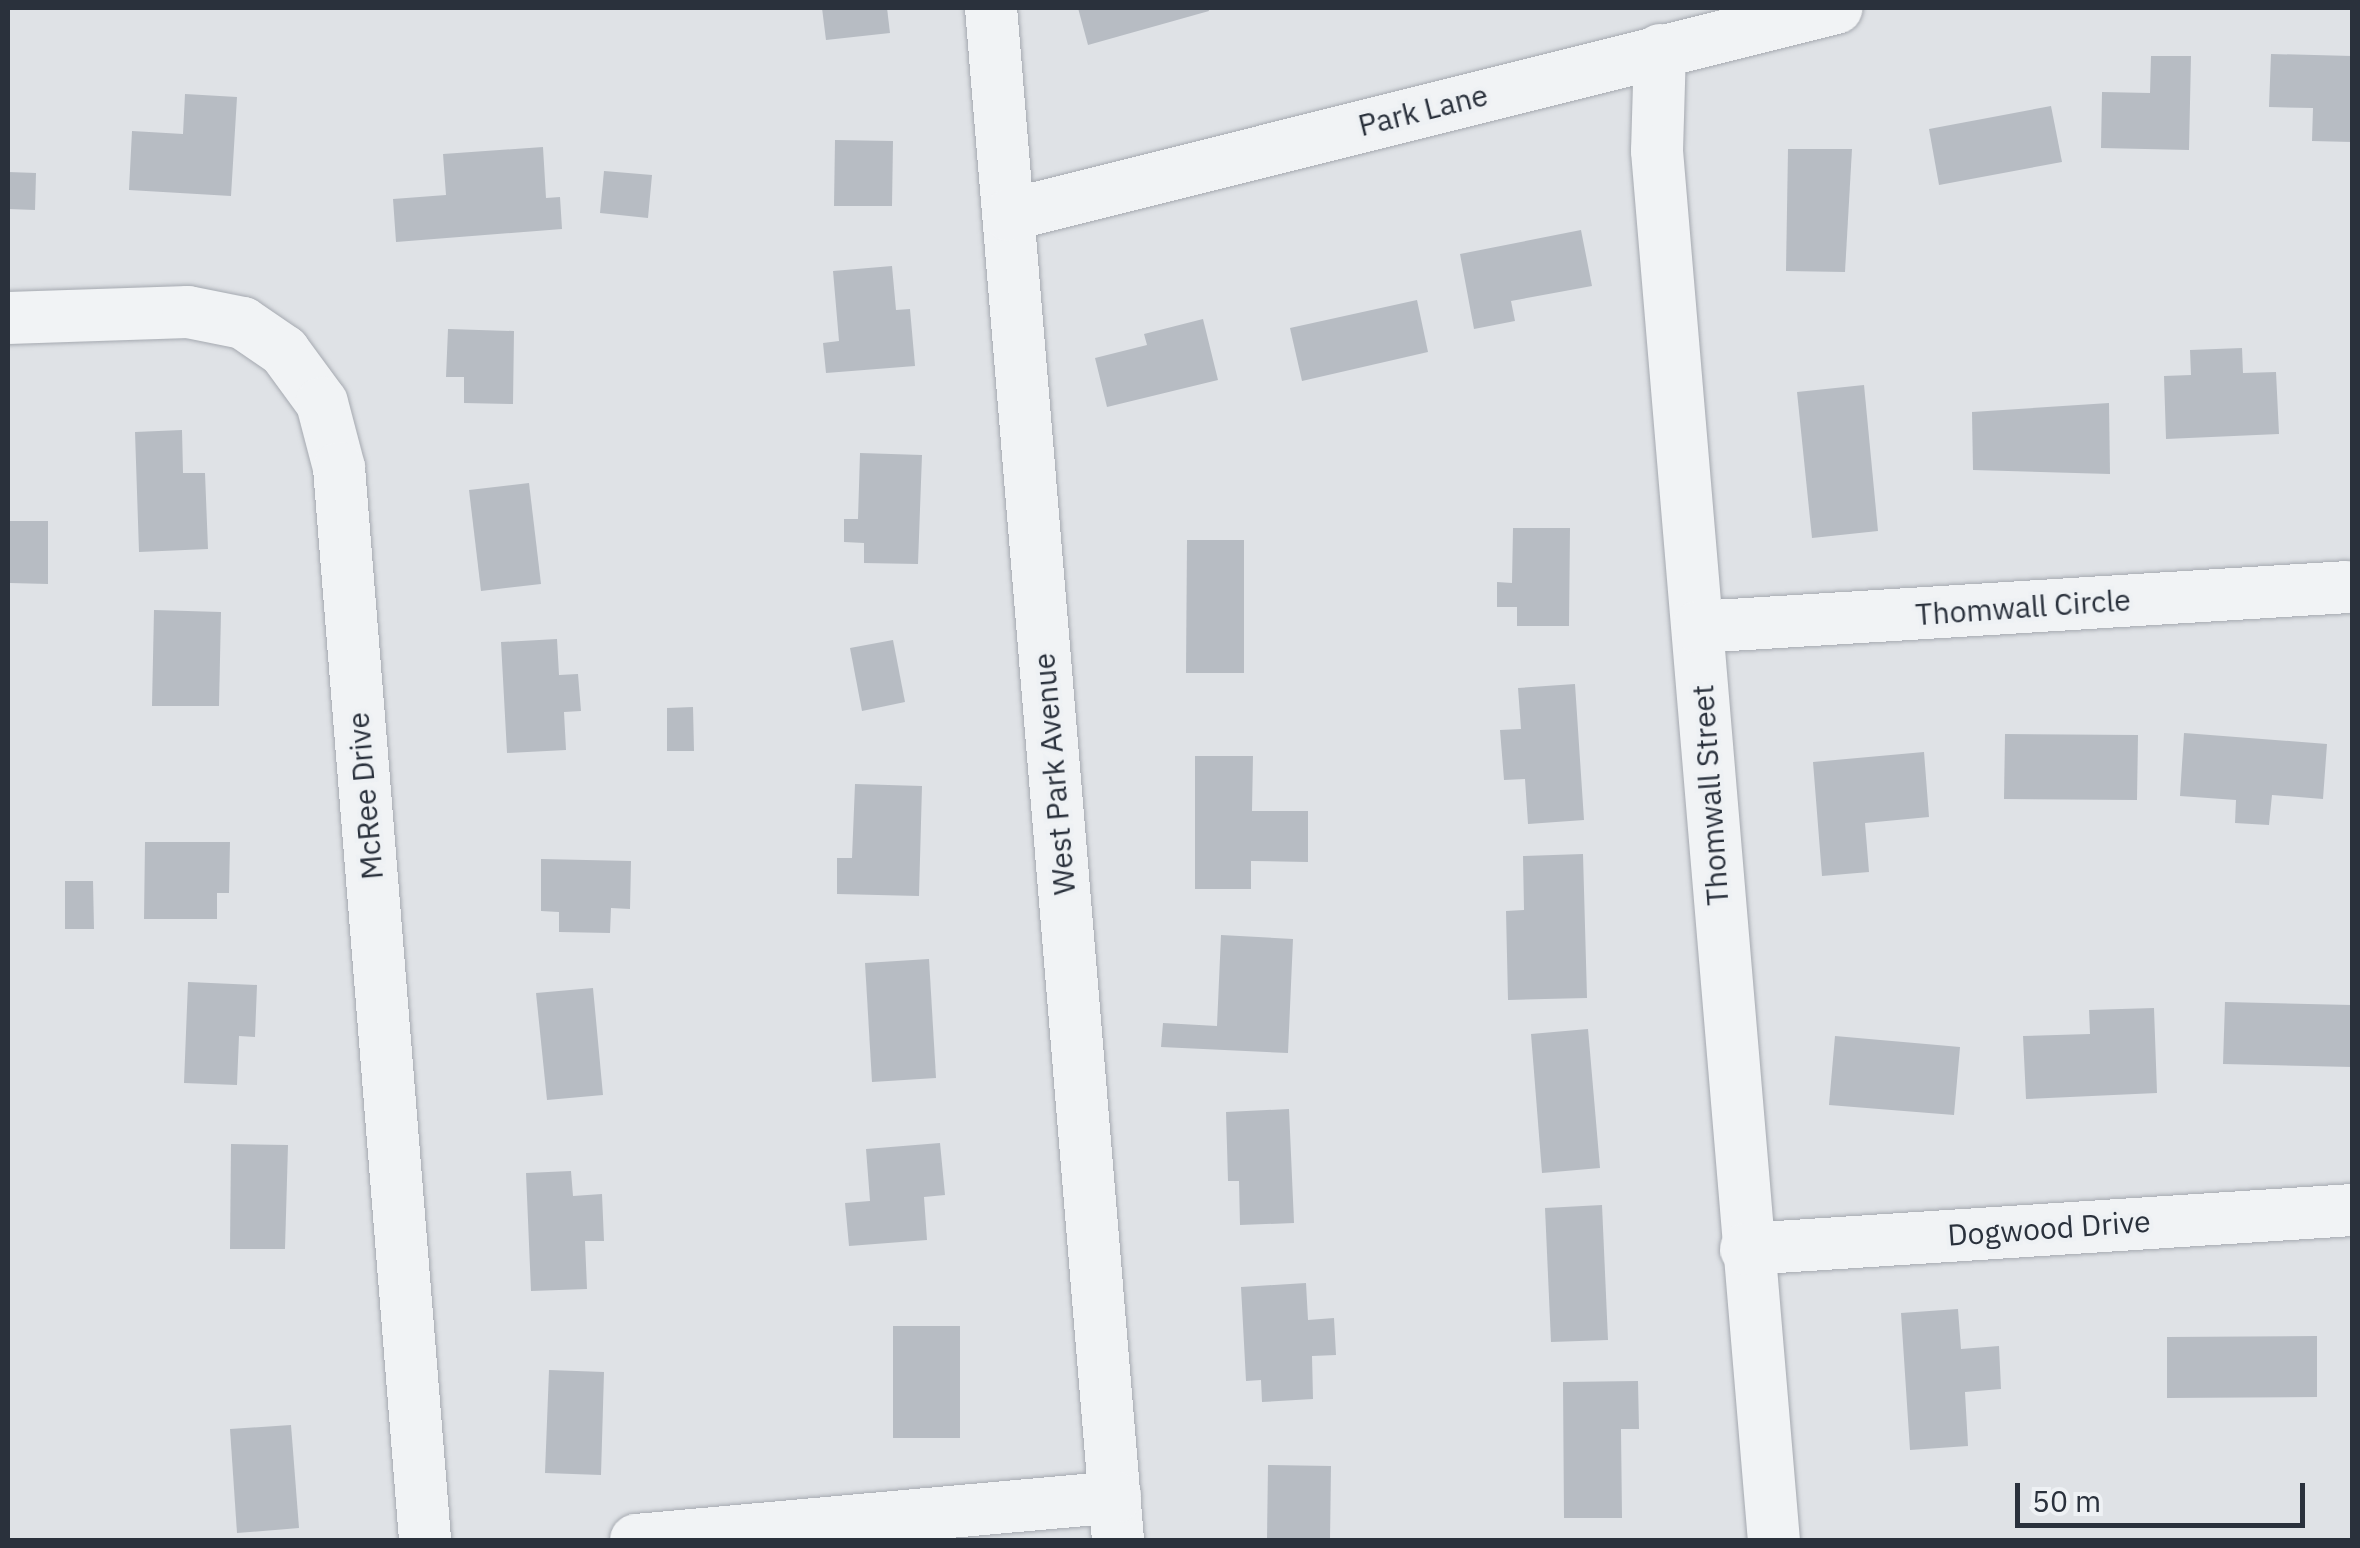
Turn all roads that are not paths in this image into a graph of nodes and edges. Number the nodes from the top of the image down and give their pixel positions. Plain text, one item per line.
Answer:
1 (991, 8) edge
2 (1836, 8) edge
3 (1660, 50) junction
4 (1010, 215) junction
5 (8, 318) edge
6 (2348, 587) dead end
7 (1698, 627) junction
8 (2352, 1210) edge
9 (1746, 1249) junction
10 (1116, 1519) edge
11 (424, 1540) edge
12 (636, 1540) edge
13 (1774, 1540) edge

1 - 4 street, West Park Avenue
2 - 3 street, Park Lane
3 - 4 street, Park Lane
3 - 7 street, Thomwall Street
4 - 10 street, West Park Avenue
5 - 11 street, McRee Drive
6 - 7 street, Thomwall Circle
7 - 9 street, Thomwall Street
8 - 9 street, Dogwood Drive
9 - 13 street, Thomwall Street
10 - 12 street

